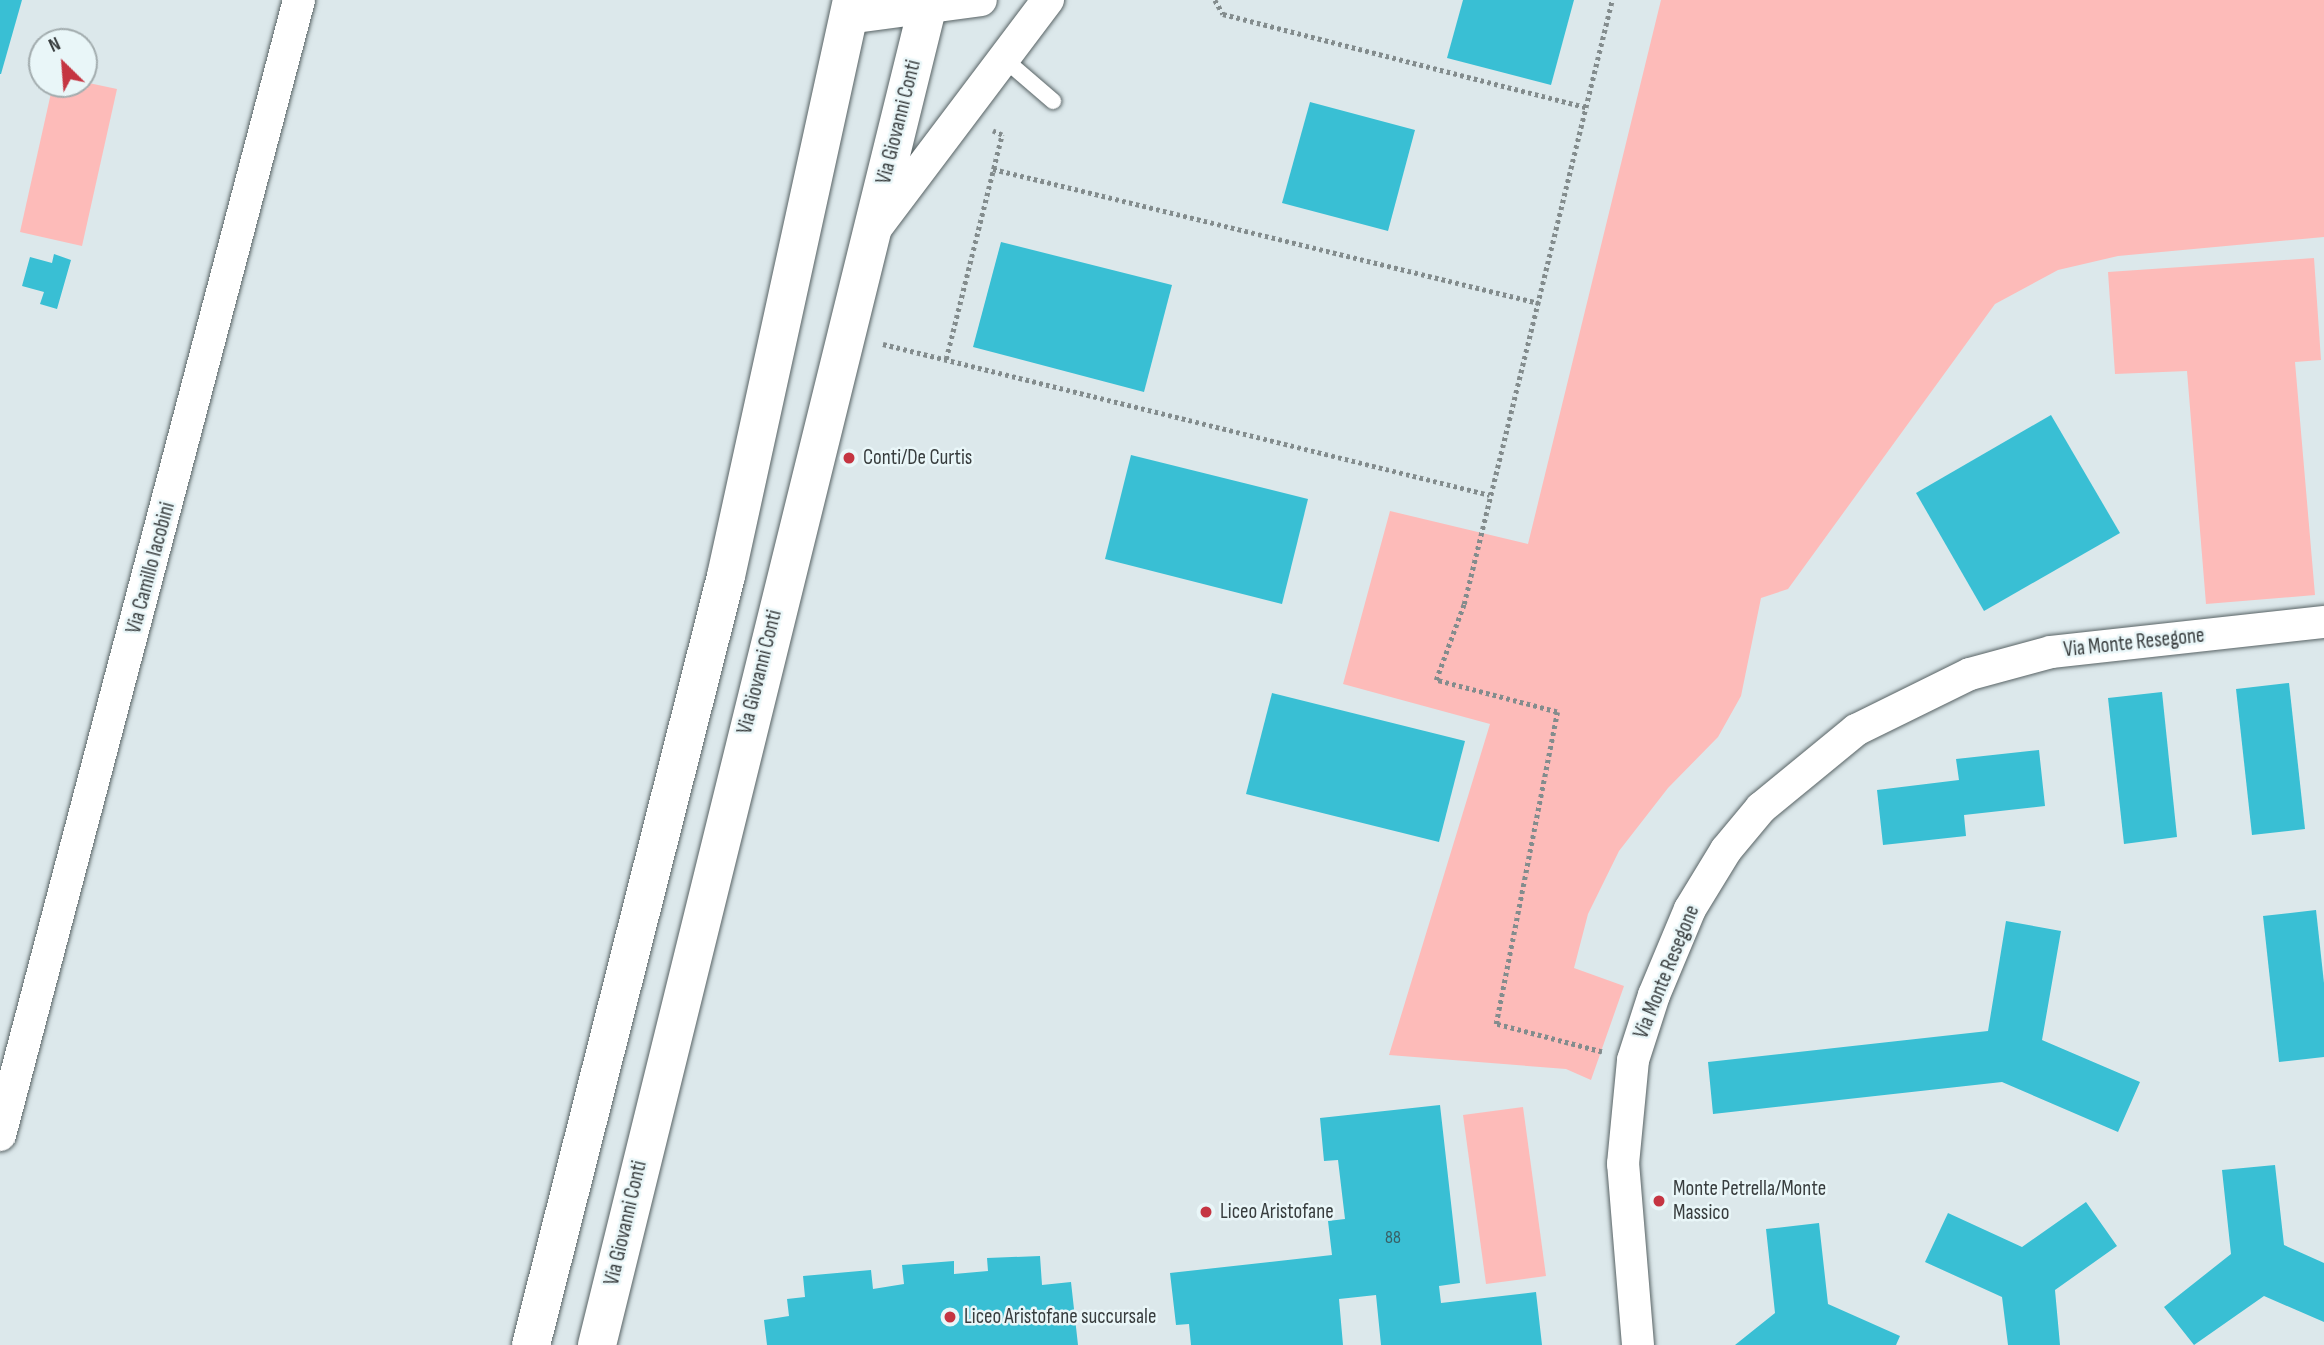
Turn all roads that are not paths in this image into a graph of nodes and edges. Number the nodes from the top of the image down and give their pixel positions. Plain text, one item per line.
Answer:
1 (299, 0) edge
2 (981, 0) edge
3 (1048, 0) edge
4 (928, 5) edge
5 (850, 9) edge
6 (1003, 58) junction
7 (1053, 101) dead end
8 (873, 232) junction
9 (2324, 622) edge
10 (0, 1135) edge
11 (531, 1345) edge
12 (597, 1345) edge
13 (1638, 1345) edge

1 - 10 street, Via Camillo Iacobini
2 - 4 street
3 - 6 street
4 - 5 street
4 - 8 main road, Via Giovanni Conti
5 - 11 main road
6 - 7 lane
6 - 8 street
8 - 12 main road, Via Giovanni Conti
9 - 13 street, Via Monte Resegone

